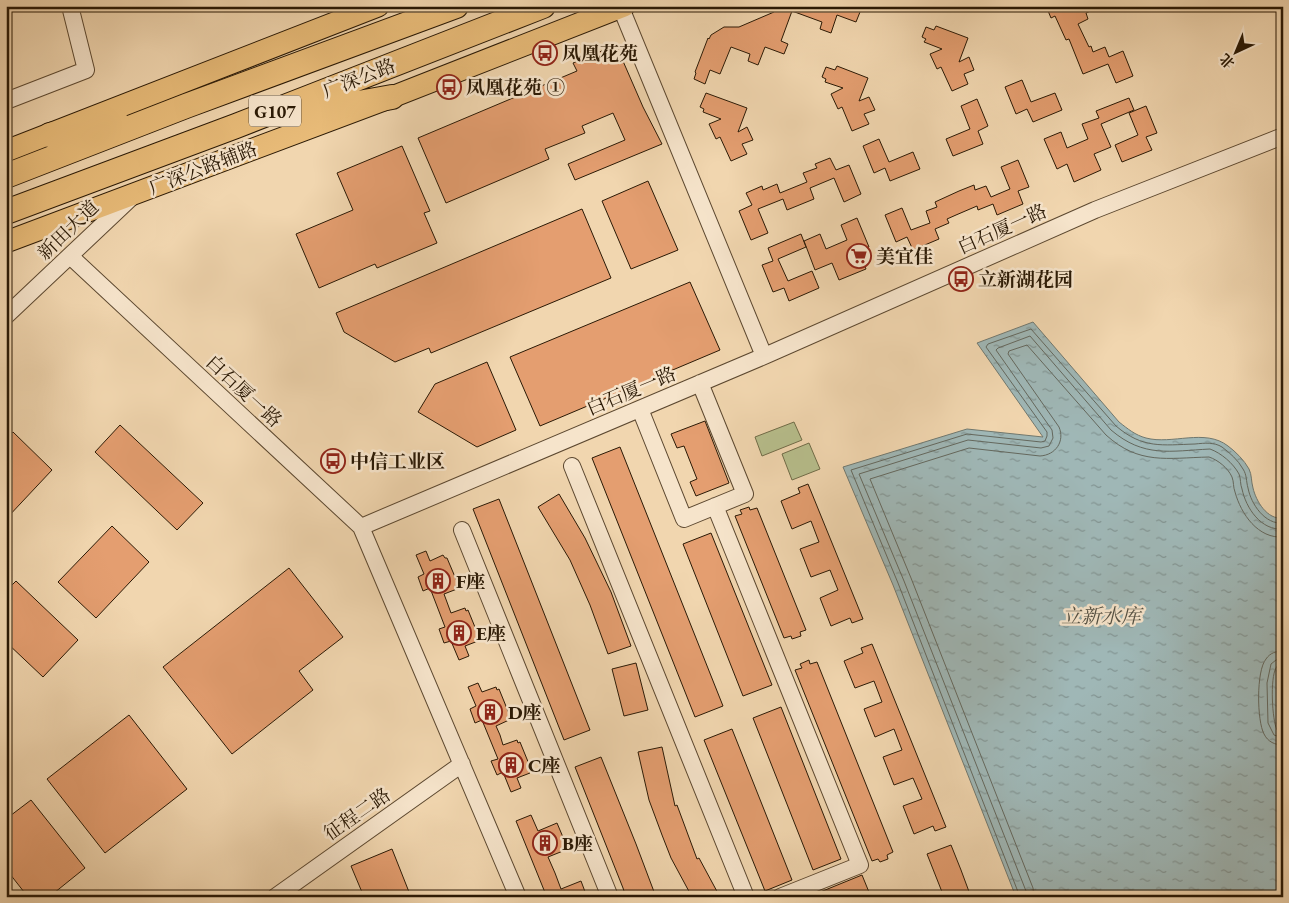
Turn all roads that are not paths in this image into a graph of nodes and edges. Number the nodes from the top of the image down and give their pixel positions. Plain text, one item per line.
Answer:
1 (70, 6) edge
2 (378, 6) edge
3 (456, 6) edge
4 (543, 6) edge
5 (622, 7) edge
6 (392, 97) junction
7 (6, 101) edge
8 (186, 106) junction
9 (236, 126) junction
10 (50, 135) junction
11 (1283, 136) edge
12 (6, 151) edge
13 (6, 176) edge
14 (135, 194) junction
15 (6, 212) edge
16 (6, 242) edge
17 (70, 256) junction
18 (6, 316) edge
19 (764, 356) junction
20 (700, 383) junction
21 (640, 409) junction
22 (572, 466) dead end
23 (715, 506) junction
24 (362, 527) junction
25 (462, 530) dead end
26 (462, 764) junction
27 (275, 897) edge
28 (518, 897) edge
29 (610, 897) edge
30 (746, 897) edge
31 (780, 897) edge

1 - 7 street
2 - 10 main road
3 - 8 highway, 广深公路 / G107
4 - 9 highway, 广深公路 / G107
5 - 6 main road, 广深公路辅路
5 - 19 street
6 - 9 highway
6 - 14 main road, 广深公路辅路
8 - 10 highway
8 - 13 highway, 广深公路 / G107
9 - 15 highway, 广深公路 / G107
10 - 12 main road
11 - 19 street, 白石厦一路
14 - 16 main road, 广深公路辅路
14 - 17 street, 新田大道
17 - 18 street, 新田大道
17 - 24 street, 白石厦一路
19 - 20 street, 白石厦一路
20 - 21 street, 白石厦一路
20 - 23 street
21 - 23 street
21 - 24 street, 白石厦一路
22 - 30 street
23 - 31 street
24 - 26 street
25 - 29 street
26 - 27 street, 征程二路
26 - 28 street

